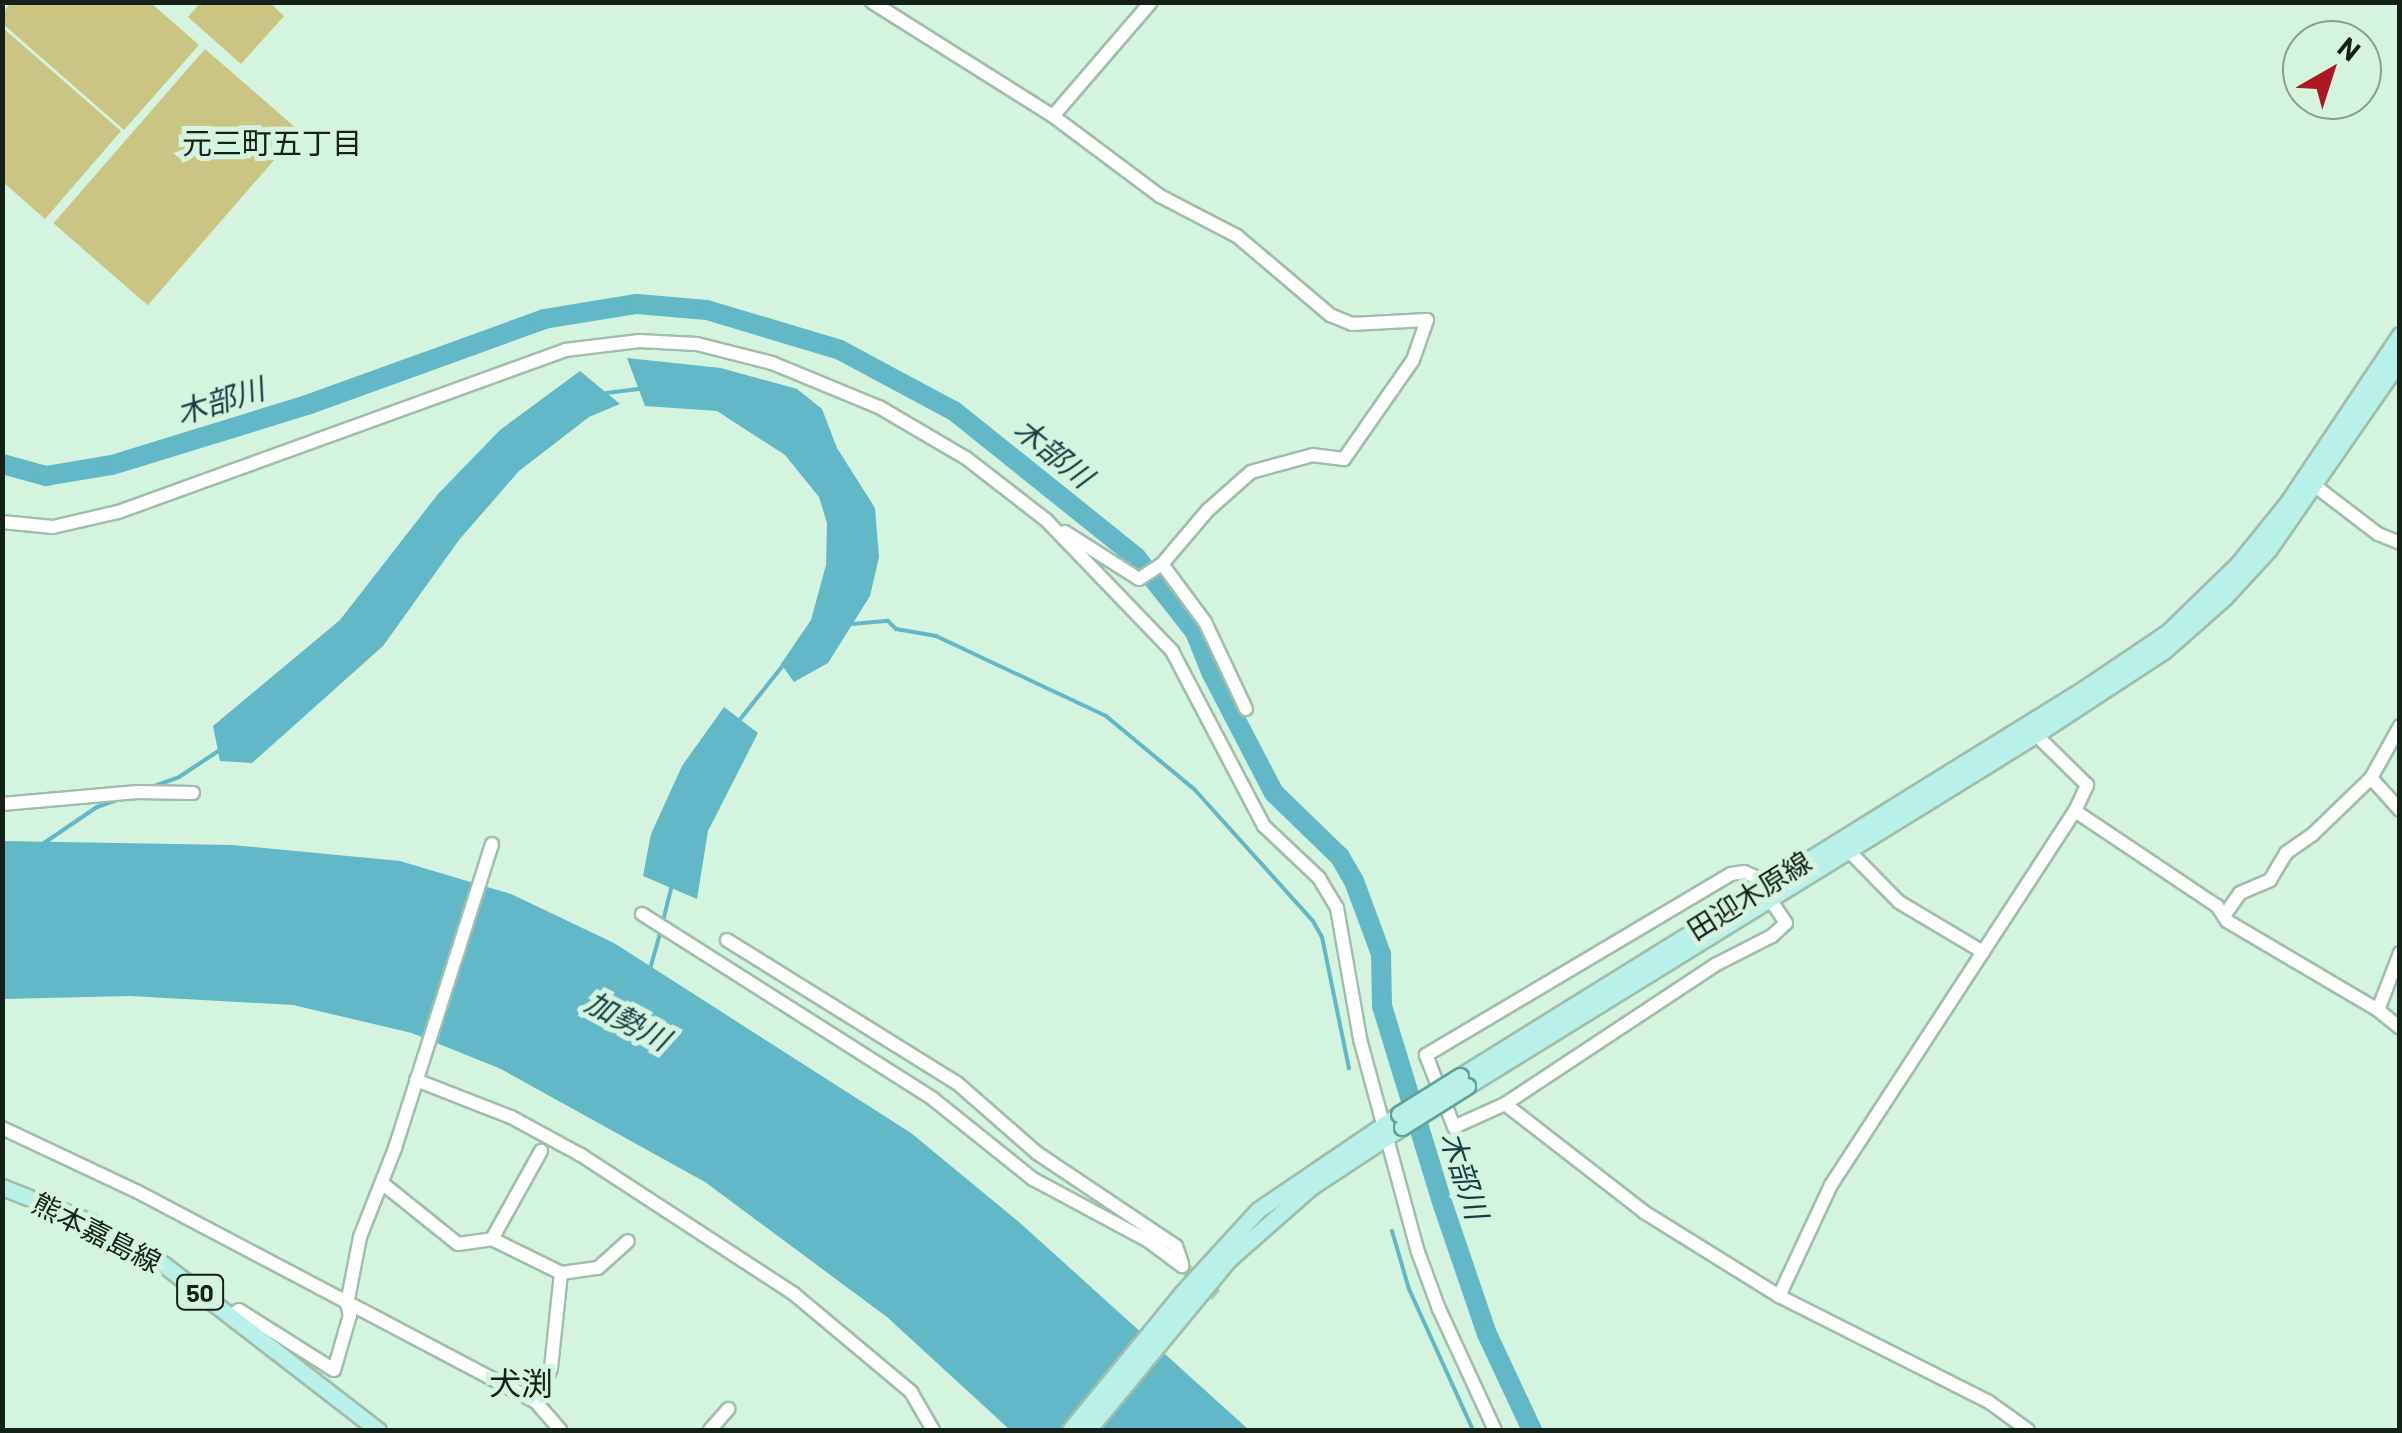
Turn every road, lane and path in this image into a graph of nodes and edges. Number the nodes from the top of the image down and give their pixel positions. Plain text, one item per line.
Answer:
1 (872, 2) edge
2 (1150, 2) edge
3 (1053, 116) junction
4 (2400, 334) edge
5 (2400, 360) edge
6 (2310, 482) junction
7 (1046, 520) junction
8 (2, 522) edge
9 (2400, 542) edge
10 (1159, 566) junction
11 (1246, 709) dead end
12 (2400, 726) edge
13 (2031, 730) junction
14 (2371, 778) junction
15 (194, 793) dead end
16 (2, 804) edge
17 (2400, 810) edge
18 (2075, 811) junction
19 (492, 844) dead end
20 (1844, 845) junction
21 (1770, 891) junction
22 (642, 914) dead end
23 (2224, 916) junction
24 (727, 940) dead end
25 (1984, 952) junction
26 (2400, 954) edge
27 (2378, 1010) junction
28 (2400, 1028) edge
29 (416, 1080) junction
30 (1505, 1104) junction
31 (2, 1128) edge
32 (1385, 1130) junction
33 (541, 1151) dead end
34 (382, 1183) junction
35 (2, 1187) edge
36 (492, 1239) junction
37 (628, 1241) dead end
38 (562, 1272) junction
39 (1779, 1296) junction
40 (347, 1304) junction
41 (232, 1315) junction
42 (1158, 1332) junction
43 (536, 1402) junction
44 (728, 1410) dead end
45 (378, 1430) edge
46 (560, 1430) edge
47 (710, 1430) edge
48 (933, 1430) edge
49 (1070, 1430) edge
50 (1088, 1430) edge
51 (1495, 1430) edge
52 (2028, 1430) edge

1 - 3 street
2 - 3 street
3 - 10 street
4 - 6 main road, 田迎木原線
5 - 6 main road, 田迎木原線
6 - 9 street
6 - 13 main road, 田迎木原線
7 - 8 street
7 - 10 street
7 - 32 street
10 - 11 street
12 - 14 street
13 - 18 street
13 - 20 main road, 田迎木原線
14 - 17 street
14 - 23 street
15 - 16 street
18 - 23 street
18 - 25 street
19 - 29 street
20 - 21 main road, 田迎木原線
20 - 25 street
21 - 30 street
21 - 30 street
21 - 32 main road, 田迎木原線, bridge
22 - 24 street
23 - 27 street
25 - 39 street
26 - 27 street
27 - 28 street
29 - 34 street
29 - 48 street
30 - 39 street
31 - 40 street
32 - 42 main road, 田迎木原線
32 - 51 street
33 - 36 street
34 - 36 street
34 - 40 street
35 - 41 main road, 熊本嘉島線 / 50
36 - 38 street
37 - 38 street
38 - 43 street
39 - 52 street
40 - 41 street
40 - 43 street
41 - 45 main road, 熊本嘉島線 / 50
42 - 49 main road, 田迎木原線
42 - 50 main road, 田迎木原線
43 - 46 street
44 - 47 street

